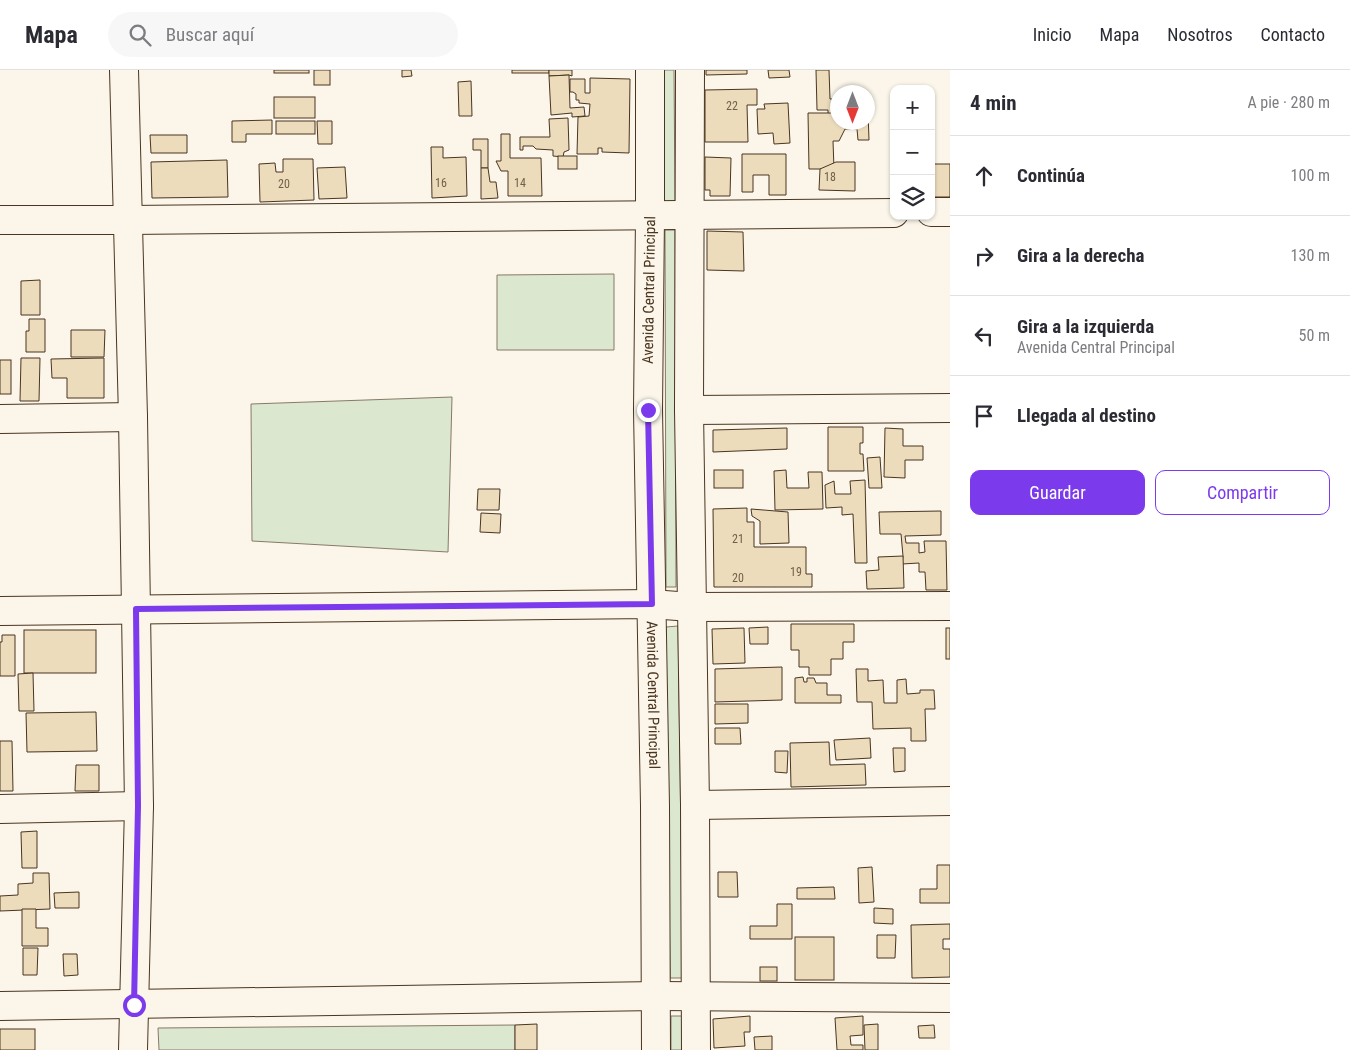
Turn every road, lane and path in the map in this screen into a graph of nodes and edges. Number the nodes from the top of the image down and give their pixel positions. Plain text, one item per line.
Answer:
1 (124, 70) edge
2 (650, 70) edge
3 (690, 70) edge
4 (935, 212) edge
5 (950, 212) edge
6 (890, 213) edge
7 (689, 215) junction
8 (650, 216) junction
9 (0, 220) edge
10 (128, 220) junction
11 (950, 408) edge
12 (689, 410) junction
13 (134, 417) junction
14 (0, 419) edge
15 (652, 604) junction
16 (950, 606) edge
17 (692, 607) junction
18 (136, 609) junction
19 (0, 611) edge
20 (950, 802) edge
21 (695, 805) junction
22 (138, 806) junction
23 (0, 809) edge
24 (656, 996) junction
25 (697, 997) junction
26 (950, 998) edge
27 (134, 1005) junction
28 (0, 1006) edge
29 (133, 1050) edge
30 (656, 1050) edge
31 (696, 1050) edge

1 - 10 street
2 - 8 street, Avenida Central Principal
3 - 7 street
4 - 5 street
6 - 7 street
7 - 8 street
7 - 12 street
8 - 10 street
8 - 15 street, Avenida Central Principal
9 - 10 street
10 - 13 street
11 - 12 street
12 - 17 street
13 - 14 street
13 - 18 street
15 - 17 street
15 - 18 street
15 - 24 street, Avenida Central Principal
16 - 17 street
17 - 21 street
18 - 19 street
18 - 22 street
20 - 21 street
21 - 25 street
22 - 23 street
22 - 27 street
24 - 25 street
24 - 27 street
24 - 30 street, Avenida Central Principal
25 - 26 street
25 - 31 street
27 - 28 street
27 - 29 street

